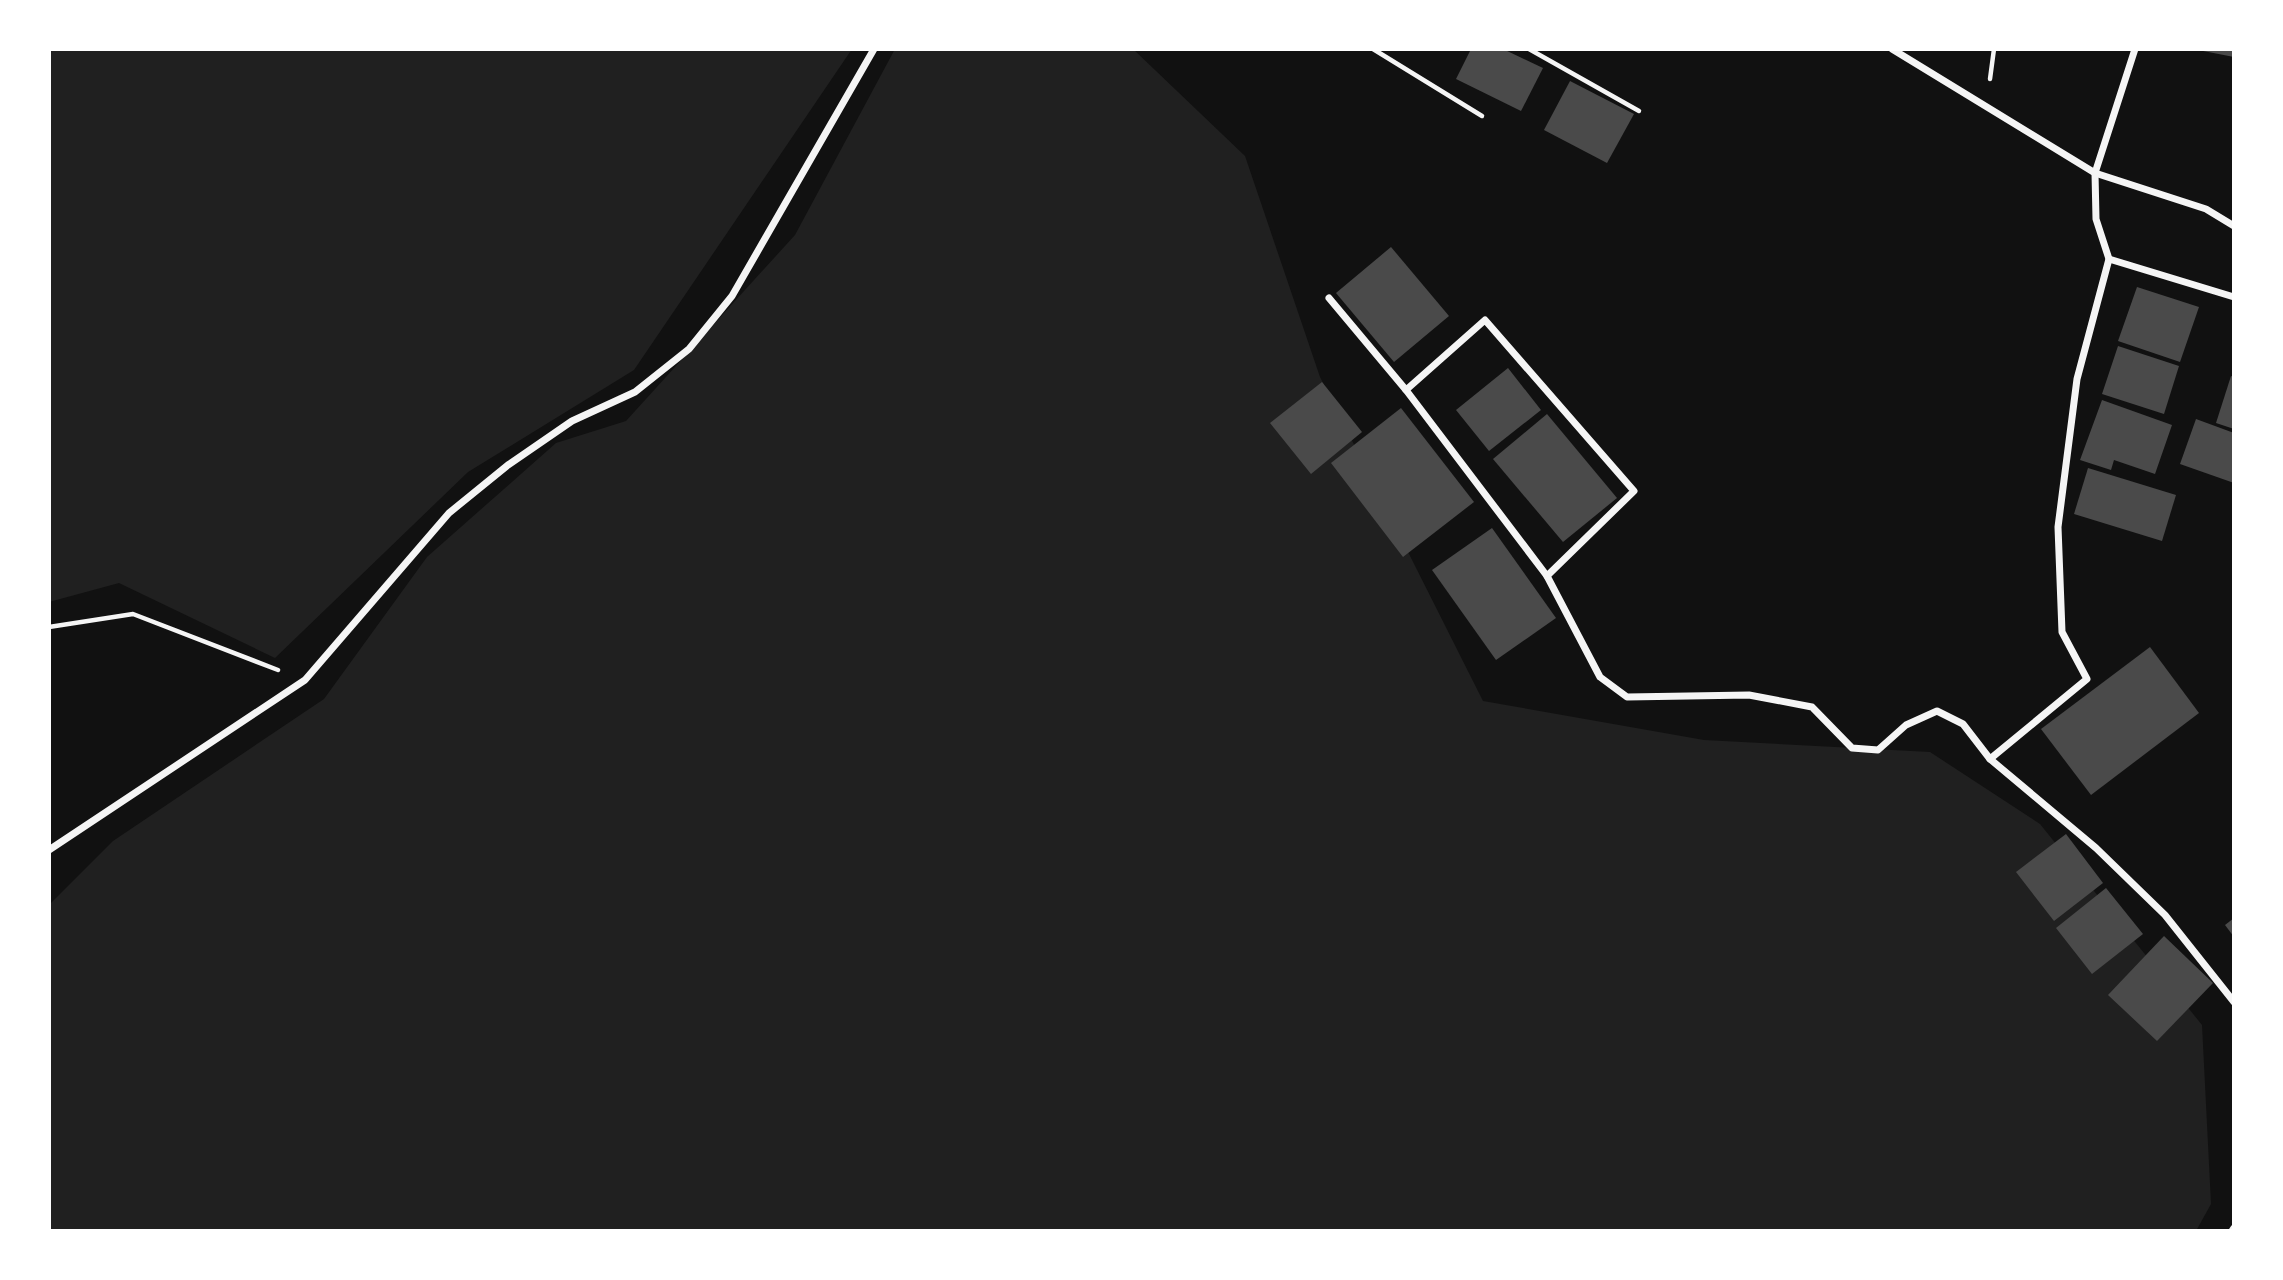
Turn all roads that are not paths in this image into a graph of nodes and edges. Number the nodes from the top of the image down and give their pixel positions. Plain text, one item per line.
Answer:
1 (874, 49) edge
2 (1892, 49) edge
3 (2135, 49) edge
4 (2095, 173) junction
5 (2234, 226) edge
6 (2109, 259) junction
7 (1329, 298) dead end
8 (2234, 298) edge
9 (1406, 390) junction
10 (1547, 576) junction
11 (1990, 759) junction
12 (49, 850) edge
13 (2234, 1002) edge

1 - 12 street
2 - 4 street
3 - 4 street
4 - 5 street
4 - 6 street
6 - 8 street
6 - 11 street
7 - 9 street
9 - 10 street
9 - 10 street
10 - 11 street
11 - 13 street

